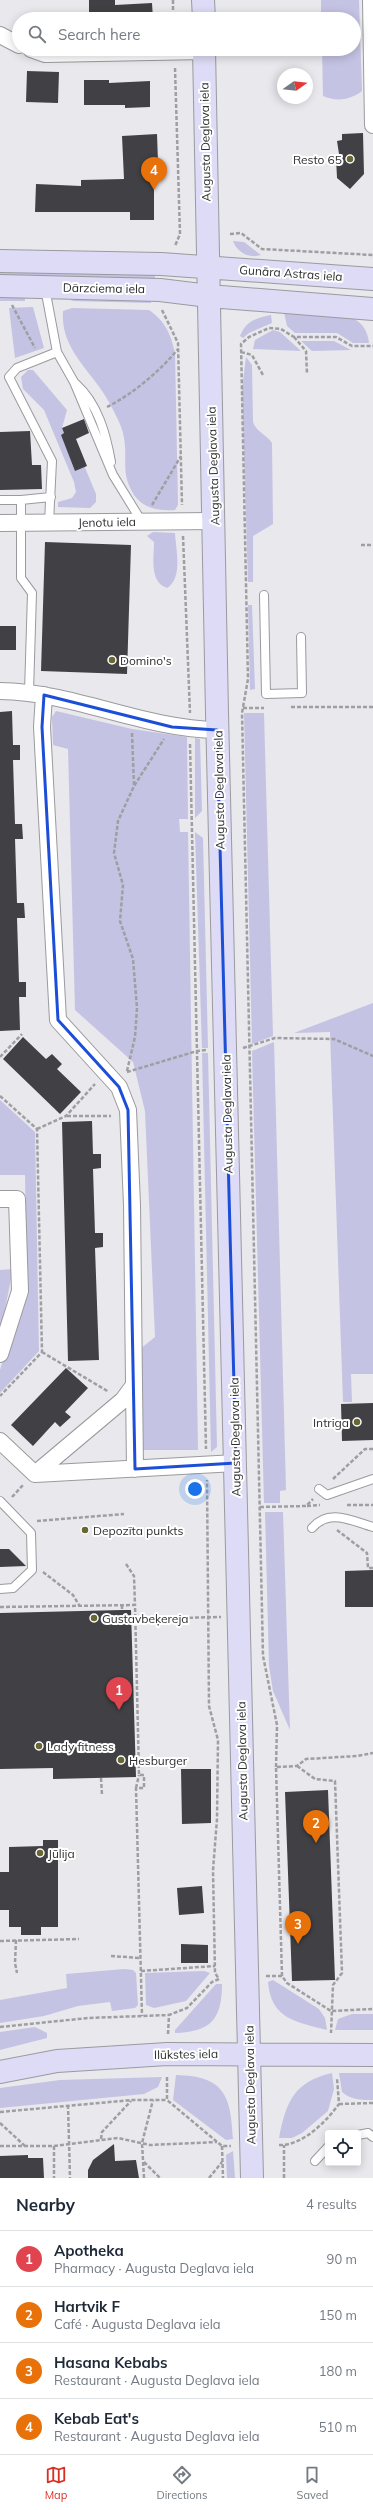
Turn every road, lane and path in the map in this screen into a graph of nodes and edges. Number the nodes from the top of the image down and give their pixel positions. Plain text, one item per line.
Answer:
1 (173, 0) edge
2 (203, 0) edge
3 (371, 0) edge
4 (173, 12) edge
5 (204, 12) edge
6 (0, 35) edge
7 (12, 41) edge
8 (174, 56) edge
9 (204, 56) edge
10 (373, 125) edge
11 (180, 234) dead end
12 (230, 234) dead end
13 (373, 255) edge
14 (0, 261) edge
15 (208, 268) junction
16 (373, 279) edge
17 (0, 286) edge
18 (45, 287) junction
19 (209, 296) junction
20 (11, 304) dead end
21 (160, 306) dead end
22 (373, 309) edge
23 (294, 337) junction
24 (178, 343) dead end
25 (373, 346) edge
26 (178, 349) dead end
27 (58, 352) junction
28 (241, 352) junction
29 (41, 358) junction
30 (307, 374) dead end
31 (263, 375) dead end
32 (74, 382) junction
33 (96, 412) junction
34 (181, 455) dead end
35 (113, 475) junction
36 (51, 497) junction
37 (0, 500) edge
38 (21, 500) junction
39 (215, 521) junction
40 (142, 522) junction
41 (0, 523) edge
42 (22, 523) junction
43 (50, 523) junction
44 (361, 545) dead end
45 (373, 545) edge
46 (264, 595) dead end
47 (301, 637) dead end
48 (0, 691) edge
49 (37, 693) junction
50 (289, 707) dead end
51 (373, 707) edge
52 (243, 708) junction
53 (266, 708) dead end
54 (132, 716) junction
55 (172, 727) junction
56 (190, 730) junction
57 (218, 730) junction
58 (134, 786) junction
59 (22, 1034) dead end
60 (244, 1048) dead end
61 (249, 1048) junction
62 (208, 1050) dead end
63 (196, 1051) junction
64 (373, 1056) edge
65 (0, 1057) edge
66 (127, 1072) junction
67 (95, 1084) dead end
68 (120, 1087) junction
69 (66, 1116) junction
70 (111, 1116) dead end
71 (37, 1129) dead end
72 (0, 1199) edge
73 (42, 1352) dead end
74 (0, 1354) edge
75 (134, 1385) junction
76 (122, 1400) junction
77 (0, 1441) edge
78 (236, 1463) junction
79 (207, 1464) junction
80 (135, 1469) junction
81 (34, 1474) junction
82 (373, 1479) edge
83 (319, 1489) dead end
84 (2, 1504) edge
85 (306, 1506) dead end
86 (124, 1514) dead end
87 (323, 1519) junction
88 (21, 1522) junction
89 (373, 1527) edge
90 (312, 1528) dead end
91 (126, 1564) dead end
92 (32, 1565) junction
93 (373, 1568) edge
94 (0, 1589) edge
95 (79, 1605) junction
96 (122, 1605) junction
97 (135, 1605) junction
98 (0, 1606) edge
99 (122, 1610) dead end
100 (207, 1617) junction
101 (135, 1619) junction
102 (373, 1753) edge
103 (297, 1766) junction
104 (276, 1767) junction
105 (139, 1775) junction
106 (101, 1778) dead end
107 (136, 1788) junction
108 (102, 1795) dead end
109 (80, 1939) dead end
110 (16, 1940) junction
111 (0, 1941) edge
112 (111, 1956) dead end
113 (140, 1958) junction
114 (215, 1966) junction
115 (141, 1971) junction
116 (17, 1973) dead end
117 (265, 1976) dead end
118 (282, 1976) junction
119 (373, 2006) edge
120 (367, 2009) junction
121 (373, 2009) edge
122 (331, 2012) junction
123 (169, 2015) junction
124 (142, 2016) junction
125 (0, 2027) edge
126 (331, 2033) dead end
127 (168, 2034) dead end
128 (250, 2054) junction
129 (373, 2054) edge
130 (0, 2072) edge
131 (167, 2077) dead end
132 (336, 2078) dead end
133 (132, 2100) junction
134 (153, 2100) junction
135 (167, 2100) junction
136 (373, 2103) edge
137 (339, 2104) junction
138 (68, 2105) junction
139 (0, 2112) edge
140 (0, 2123) edge
141 (361, 2134) edge
142 (373, 2137) edge
143 (101, 2139) junction
144 (217, 2142) junction
145 (142, 2143) junction
146 (69, 2144) junction
147 (279, 2145) dead end
148 (284, 2145) junction
149 (0, 2146) edge
150 (25, 2146) junction
151 (54, 2146) junction
152 (222, 2146) junction
153 (231, 2146) dead end
154 (325, 2150) edge
155 (315, 2160) dead end
156 (143, 2162) junction
157 (223, 2162) junction
158 (54, 2178) edge
159 (70, 2178) edge
160 (144, 2178) edge
161 (160, 2178) edge
162 (209, 2178) edge
163 (223, 2178) edge
164 (252, 2178) edge
165 (284, 2178) edge

1 - 4 path
2 - 5 main road
3 - 10 street
6 - 7 street
8 - 11 path
9 - 15 main road, Augusta Deglava iela
12 - 13 path
14 - 15 main road, Dārzciema iela
15 - 16 main road, Gunāra Astras iela
15 - 19 main road, Augusta Deglava iela
17 - 18 main road, Dārzciema iela
18 - 19 main road, Dārzciema iela
18 - 27 lane
19 - 22 main road
19 - 39 main road, Augusta Deglava iela
20 - 29 path
21 - 24 path
23 - 25 path
23 - 28 path
23 - 30 path
26 - 33 path
27 - 29 lane
27 - 32 lane
28 - 31 path
28 - 52 path
29 - 36 lane
32 - 33 lane
32 - 35 lane
33 - 35 lane
34 - 40 path
35 - 40 lane
36 - 38 lane
36 - 43 lane
37 - 38 lane
38 - 42 lane
39 - 40 street, Jenotu iela
39 - 57 main road, Augusta Deglava iela
40 - 43 street, Jenotu iela
41 - 42 street, Jenotu iela
42 - 43 street, Jenotu iela
42 - 49 lane
44 - 45 path
46 - 47 lane
48 - 49 street
49 - 54 street
49 - 68 street
50 - 51 path
52 - 53 path
52 - 61 path
54 - 55 street
54 - 58 path
55 - 56 street
55 - 58 path
56 - 57 street
56 - 63 path
57 - 78 main road, Augusta Deglava iela
58 - 66 path
59 - 65 path
60 - 61 path
61 - 64 path
61 - 104 path
62 - 63 path
63 - 66 path
63 - 79 path
66 - 68 path
67 - 69 path
68 - 75 street
69 - 70 path
69 - 71 path
72 - 74 street
73 - 76 path
75 - 76 street
75 - 80 street
76 - 81 street
77 - 81 street
78 - 79 street
78 - 128 main road, Augusta Deglava iela
79 - 80 street
79 - 100 path
80 - 81 street
81 - 84 path
82 - 83 lane
84 - 88 lane
85 - 87 path
86 - 88 path
87 - 89 lane
87 - 90 lane
87 - 93 path
88 - 92 lane
91 - 97 path
92 - 94 lane
92 - 95 path
95 - 96 path
95 - 98 path
96 - 97 path
96 - 99 path
97 - 101 path
100 - 101 path
100 - 114 path
101 - 105 path
102 - 103 path
103 - 104 path
103 - 122 path
104 - 118 path
105 - 107 path
105 - 107 path
106 - 108 path
107 - 113 path
109 - 110 path
110 - 111 path
110 - 116 path
112 - 113 path
113 - 115 path
114 - 115 path
114 - 123 path
115 - 124 path
117 - 118 path
118 - 122 path
119 - 120 path
120 - 121 path
120 - 122 path
122 - 126 path
123 - 124 path
123 - 127 path
124 - 125 path
128 - 129 main road, Ilūkstes iela
128 - 130 main road, Ilūkstes iela
128 - 164 main road, Augusta Deglava iela
131 - 135 path
132 - 137 path
133 - 134 path
133 - 138 path
133 - 143 path
134 - 135 path
134 - 145 path
135 - 144 path
136 - 137 path
137 - 148 path
138 - 139 path
138 - 146 path
140 - 150 path
141 - 142 lane
143 - 145 path
143 - 146 path
144 - 145 path
144 - 152 path
145 - 156 path
146 - 151 path
146 - 159 path
147 - 148 path
148 - 165 path
149 - 150 path
150 - 151 path
151 - 158 path
152 - 153 path
152 - 157 path
154 - 155 lane
156 - 160 path
156 - 161 path
157 - 162 path
157 - 163 path

